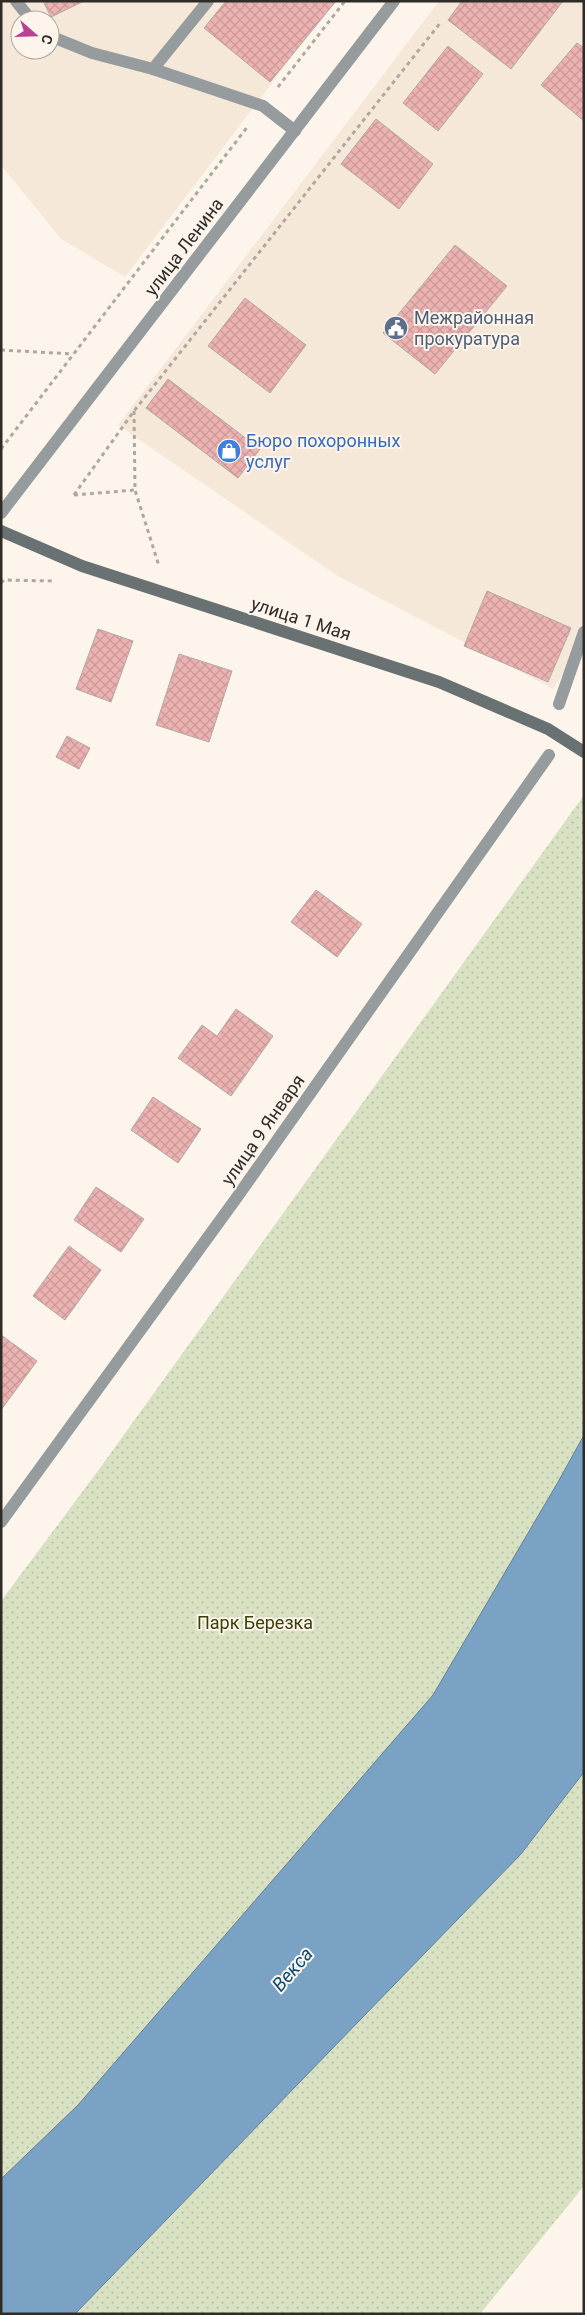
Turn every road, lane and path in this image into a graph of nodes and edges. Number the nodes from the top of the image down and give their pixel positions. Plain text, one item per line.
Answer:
1 (208, 1) edge
2 (345, 1) edge
3 (394, 1) edge
4 (441, 22) dead end
5 (60, 40) edge
6 (153, 69) junction
7 (262, 106) junction
8 (295, 131) junction
9 (1, 350) edge
10 (74, 354) junction
11 (134, 411) junction
12 (1, 449) edge
13 (135, 490) junction
14 (1, 514) edge
15 (1, 531) edge
16 (168, 569) dead end
17 (584, 632) edge
18 (559, 704) dead end
19 (584, 752) edge
20 (549, 755) dead end
21 (1, 1522) edge

1 - 6 street
2 - 7 path
3 - 8 street, улица Ленина
4 - 11 path
5 - 6 street
6 - 7 street
7 - 8 street
7 - 10 path
8 - 14 street, улица Ленина
9 - 10 path
10 - 12 path
11 - 13 path
11 - 13 path
13 - 16 path
15 - 19 main road, улица 1 Мая
17 - 18 street
20 - 21 street, улица 9 Января

